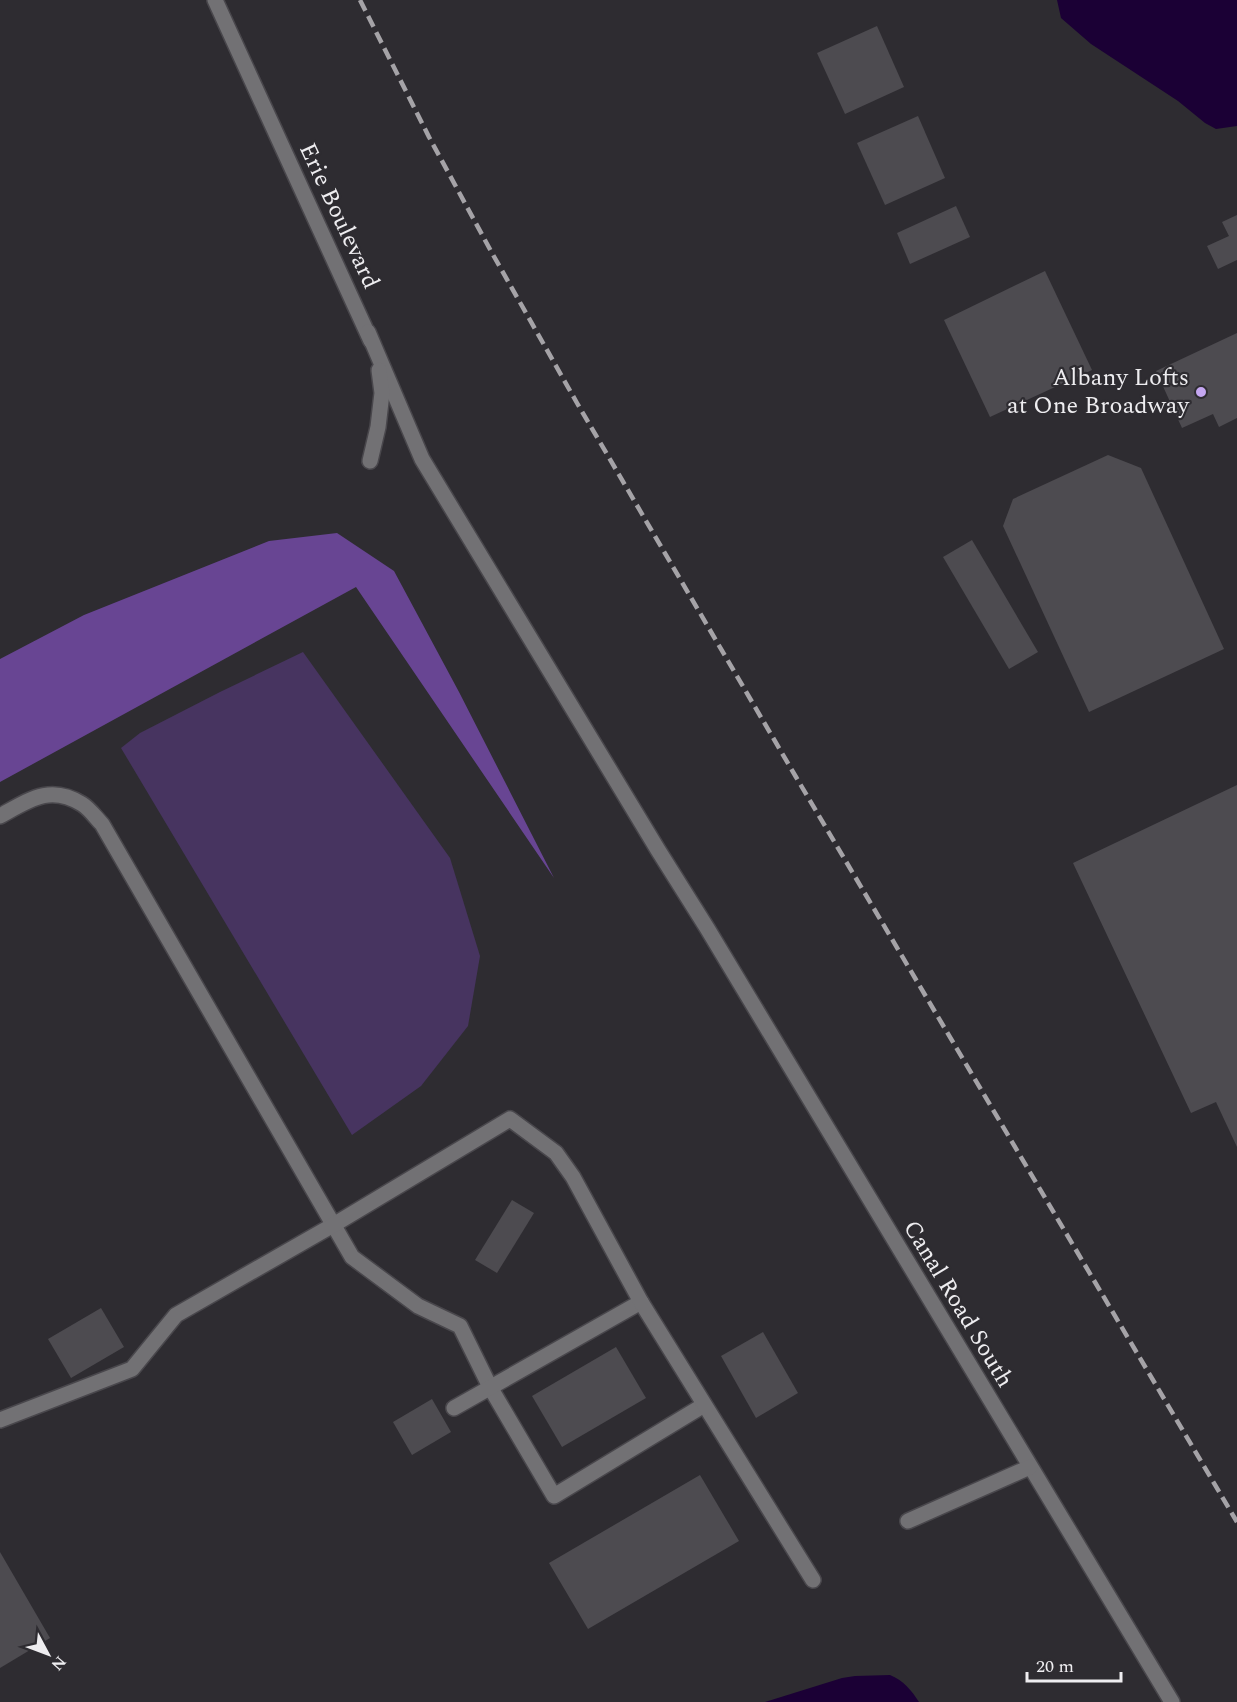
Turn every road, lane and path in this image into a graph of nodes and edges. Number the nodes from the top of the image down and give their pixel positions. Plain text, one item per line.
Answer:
1 (215, 0) edge
2 (368, 332) junction
3 (370, 461) dead end
4 (0, 816) edge
5 (335, 1224) junction
6 (641, 1302) junction
7 (490, 1387) junction
8 (704, 1405) junction
9 (454, 1408) dead end
10 (0, 1420) edge
11 (1030, 1467) junction
12 (908, 1521) dead end
13 (813, 1580) dead end
14 (1172, 1702) edge

1 - 2 street, Erie Boulevard
2 - 3 street, Erie Boulevard
2 - 11 street, Canal Road South
4 - 5 street
5 - 6 street
5 - 7 street
5 - 10 street
6 - 7 street
6 - 8 street
7 - 8 street
7 - 9 street
8 - 13 street
11 - 12 street
11 - 14 street, Canal Road South

